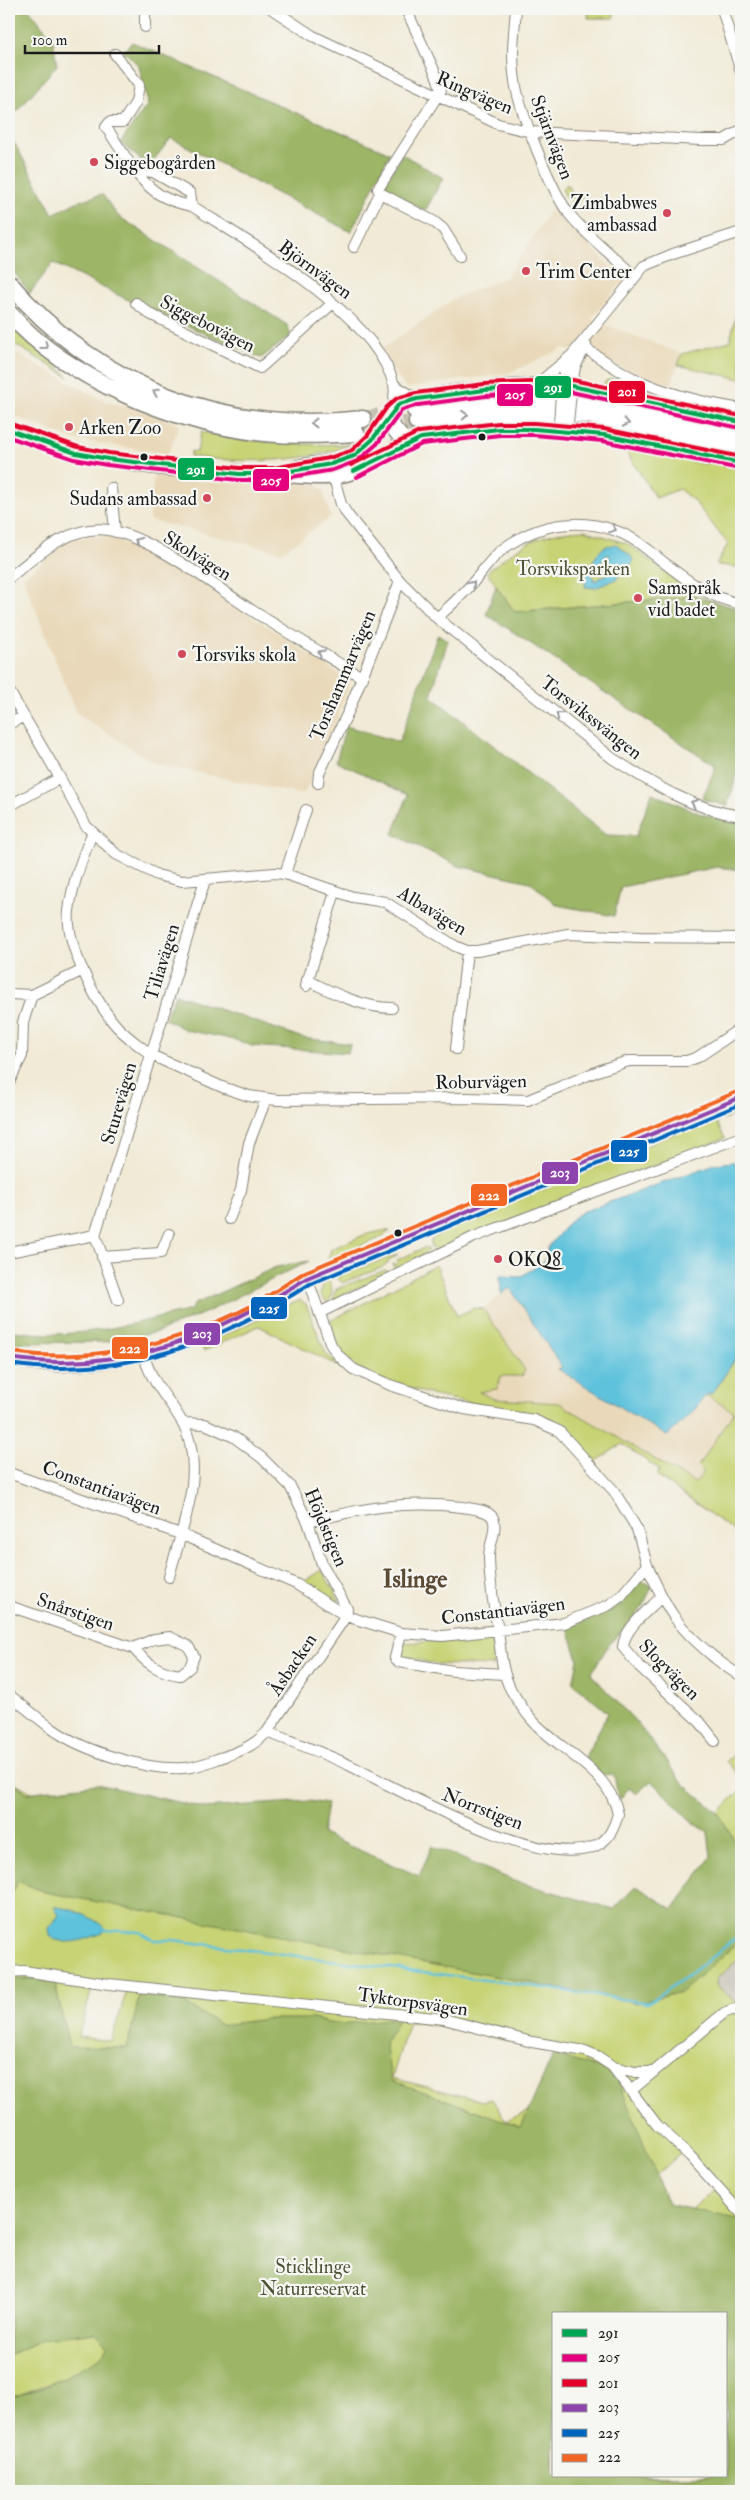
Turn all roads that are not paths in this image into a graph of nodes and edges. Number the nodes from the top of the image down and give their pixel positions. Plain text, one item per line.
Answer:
1 (145, 9) edge
2 (272, 9) edge
3 (406, 9) edge
4 (516, 9) edge
5 (722, 9) edge
6 (145, 27) dead end
7 (115, 54) dead end
8 (741, 72) edge
9 (437, 96) junction
10 (741, 130) edge
11 (531, 132) junction
12 (134, 170) junction
13 (380, 193) junction
14 (192, 206) junction
15 (741, 232) edge
16 (354, 247) dead end
17 (460, 256) dead end
18 (634, 276) junction
19 (9, 283) edge
20 (136, 302) dead end
21 (333, 303) junction
22 (9, 313) edge
23 (582, 346) junction
24 (572, 355) junction
25 (394, 385) junction
26 (536, 386) junction
27 (566, 389) junction
28 (393, 409) junction
29 (741, 409) edge
30 (416, 410) junction
31 (741, 422) edge
32 (563, 426) junction
33 (9, 430) edge
34 (619, 436) joint
35 (741, 436) edge
36 (415, 440) junction
37 (741, 447) edge
38 (741, 463) edge
39 (332, 470) junction
40 (111, 488) dead end
41 (115, 532) junction
42 (9, 578) edge
43 (400, 581) junction
44 (741, 604) edge
45 (437, 618) junction
46 (363, 678) junction
47 (9, 691) edge
48 (24, 716) junction
49 (9, 724) edge
50 (60, 778) junction
51 (318, 784) dead end
52 (9, 806) edge
53 (306, 810) dead end
54 (741, 816) edge
55 (92, 834) junction
56 (284, 874) junction
57 (204, 880) junction
58 (335, 892) junction
59 (741, 938) edge
60 (467, 950) junction
61 (83, 970) junction
62 (9, 994) edge
63 (32, 995) junction
64 (392, 1008) dead end
65 (741, 1028) edge
66 (456, 1049) dead end
67 (151, 1055) junction
68 (9, 1082) edge
69 (741, 1097) edge
70 (266, 1099) junction
71 (741, 1137) edge
72 (229, 1219) dead end
73 (169, 1234) dead end
74 (95, 1235) junction
75 (9, 1252) edge
76 (102, 1257) junction
77 (307, 1278) junction
78 (118, 1300) dead end
79 (319, 1313) junction
80 (143, 1352) junction
81 (9, 1358) edge
82 (182, 1423) junction
83 (9, 1473) edge
84 (308, 1522) junction
85 (180, 1534) junction
86 (647, 1564) junction
87 (169, 1577) dead end
88 (661, 1597) junction
89 (9, 1606) edge
90 (346, 1616) junction
91 (498, 1629) junction
92 (401, 1633) junction
93 (132, 1648) junction
94 (504, 1674) junction
95 (741, 1675) edge
96 (9, 1695) edge
97 (267, 1732) junction
98 (715, 1741) dead end
99 (9, 1972) edge
100 (741, 2013) edge
101 (612, 2066) junction
102 (654, 2072) junction
103 (632, 2090) junction
104 (741, 2213) edge

1 - 6 street
2 - 9 street, Ringvägen
3 - 9 street
4 - 11 street, Stjärnvägen
5 - 8 street
7 - 12 street, Björnvägen
9 - 11 street, Ringvägen
9 - 13 street
10 - 11 street, Ringvägen
11 - 18 street, Stjärnvägen
12 - 14 street, Björnvägen
12 - 14 street, Björnvägen
13 - 16 street
13 - 17 street
14 - 21 street, Björnvägen
15 - 18 street
18 - 23 street
22 -> 19 main road
20 - 21 street, Siggebovägen
21 - 25 street, Björnvägen
23 - 24 street
23 - 27 street
23 - 29 street
24 - 26 street
24 - 27 street
25 - 28 street
25 - 30 street
26 - 27 street
26 - 30 street
27 - 31 main road
27 - 32 street, bridge
28 - 30 street
28 - 36 street, bridge
28 - 39 street, bridge
30 - 35 main road
30 -> 37 main road
32 - 34 street
32 - 36 street
33 - 39 street
34 - 38 main road
36 - 39 street
39 - 43 street, Torsvikssvängen
40 - 41 street
41 - 42 street, Skolvägen
46 -> 41 street, Skolvägen
43 - 45 street, Torsvikssvängen
43 - 46 street, Torshammarvägen
45 -> 44 street
54 -> 45 street, Torsvikssvängen
46 - 51 street, Torshammarvägen
47 - 48 street
48 - 49 street
48 - 50 street
50 - 52 street
50 - 55 street
53 - 56 street
55 - 57 street, Albavägen
55 - 61 street, Sturevägen
56 - 57 street, Albavägen
56 - 58 street, Albavägen
57 - 67 street, Tiliavägen
58 - 60 street, Albavägen
58 - 64 street
59 - 60 street, Albavägen
60 - 66 street
61 - 63 street
61 - 67 street, Sturevägen
62 - 63 street
63 - 68 street
65 - 70 street, Roburvägen
67 - 70 street, Roburvägen
67 - 74 street, Sturevägen
69 - 77 street
70 - 72 street
71 - 79 street
73 - 76 street
74 - 75 street
74 - 76 street
76 - 78 street
77 - 79 street
77 - 80 street
79 - 86 street
80 - 81 street
80 - 82 street
82 - 84 street, Höjdstigen
82 - 85 street
83 - 85 street, Constantiavägen
84 - 90 street, Höjdstigen
84 - 91 street, Norrstigen
85 - 87 street
85 - 90 street, Constantiavägen
86 - 88 street
86 - 91 street, Constantiavägen
88 - 95 street
88 - 98 street, Slogvägen
89 - 93 street, Snårstigen
90 - 92 street, Constantiavägen
90 - 97 street, Åsbacken
91 - 92 street, Constantiavägen
91 - 94 street, Norrstigen
92 - 94 street
93 - 93 street, Snårstigen
94 - 97 street, Norrstigen
96 - 97 street
99 - 101 street, Tyktorpsvägen
100 - 102 street
101 - 102 street
101 - 103 street, Tyktorpsvägen
102 - 103 street
103 - 104 street, Tyktorpsvägen

